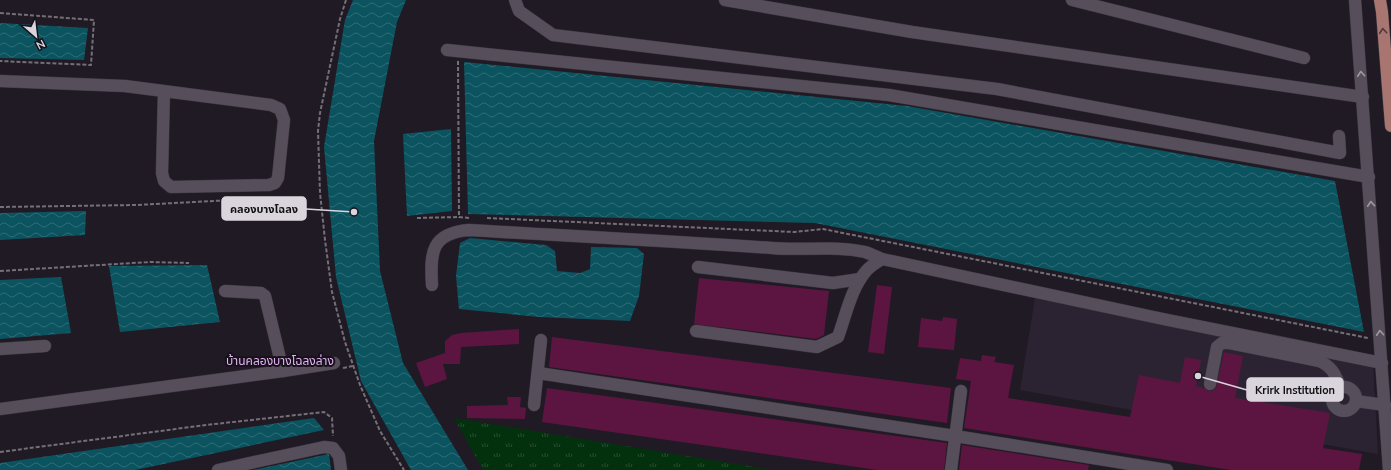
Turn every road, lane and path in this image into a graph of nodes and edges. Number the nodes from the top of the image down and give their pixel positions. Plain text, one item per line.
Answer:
1 (346, 0) edge
2 (515, 0) edge
3 (725, 0) edge
4 (1072, 0) edge
5 (1355, 0) edge
6 (1381, 4) edge
7 (0, 13) edge
8 (447, 50) dead end
9 (1304, 58) dead end
10 (0, 60) edge
11 (0, 81) edge
12 (164, 91) junction
13 (1363, 97) junction
14 (1391, 126) edge
15 (1339, 136) dead end
16 (1369, 177) junction
17 (232, 200) dead end
18 (0, 207) edge
19 (459, 217) dead end
20 (417, 218) dead end
21 (882, 259) junction
22 (189, 263) dead end
23 (698, 267) dead end
24 (0, 271) edge
25 (860, 279) junction
26 (432, 285) dead end
27 (225, 291) dead end
28 (696, 331) dead end
29 (541, 340) dead end
30 (45, 346) dead end
31 (0, 349) edge
32 (334, 362) dead end
33 (1382, 363) junction
34 (283, 371) junction
35 (538, 373) junction
36 (1210, 384) dead end
37 (1341, 388) junction
38 (961, 391) dead end
39 (1356, 401) junction
40 (534, 405) dead end
41 (1385, 406) junction
42 (0, 409) edge
43 (955, 436) junction
44 (333, 448) junction
45 (0, 452) edge
46 (218, 470) edge
47 (342, 470) edge
48 (404, 470) edge
49 (951, 470) edge
50 (1167, 470) edge
51 (1389, 470) edge

1 - 48 path
2 - 15 street
3 - 13 street
4 - 9 street
13 -> 5 street
14 -> 6 main road
7 - 10 path
8 - 16 street
11 - 12 street
12 - 12 street
13 - 16 street
33 -> 16 street
17 - 18 path
19 - 20 path
21 - 25 street
21 - 26 street
21 - 33 street
22 - 24 path
23 - 25 street
25 - 28 street
27 - 34 street
29 - 35 street
30 - 31 street
32 - 34 street
33 - 41 street
34 - 42 street
35 - 40 street
35 - 43 street
36 - 37 street
37 - 39 street
37 - 39 street
38 - 43 street
39 - 41 street
41 - 51 street
43 - 49 street
43 - 50 street
44 - 45 path
44 - 46 street
44 - 47 street

